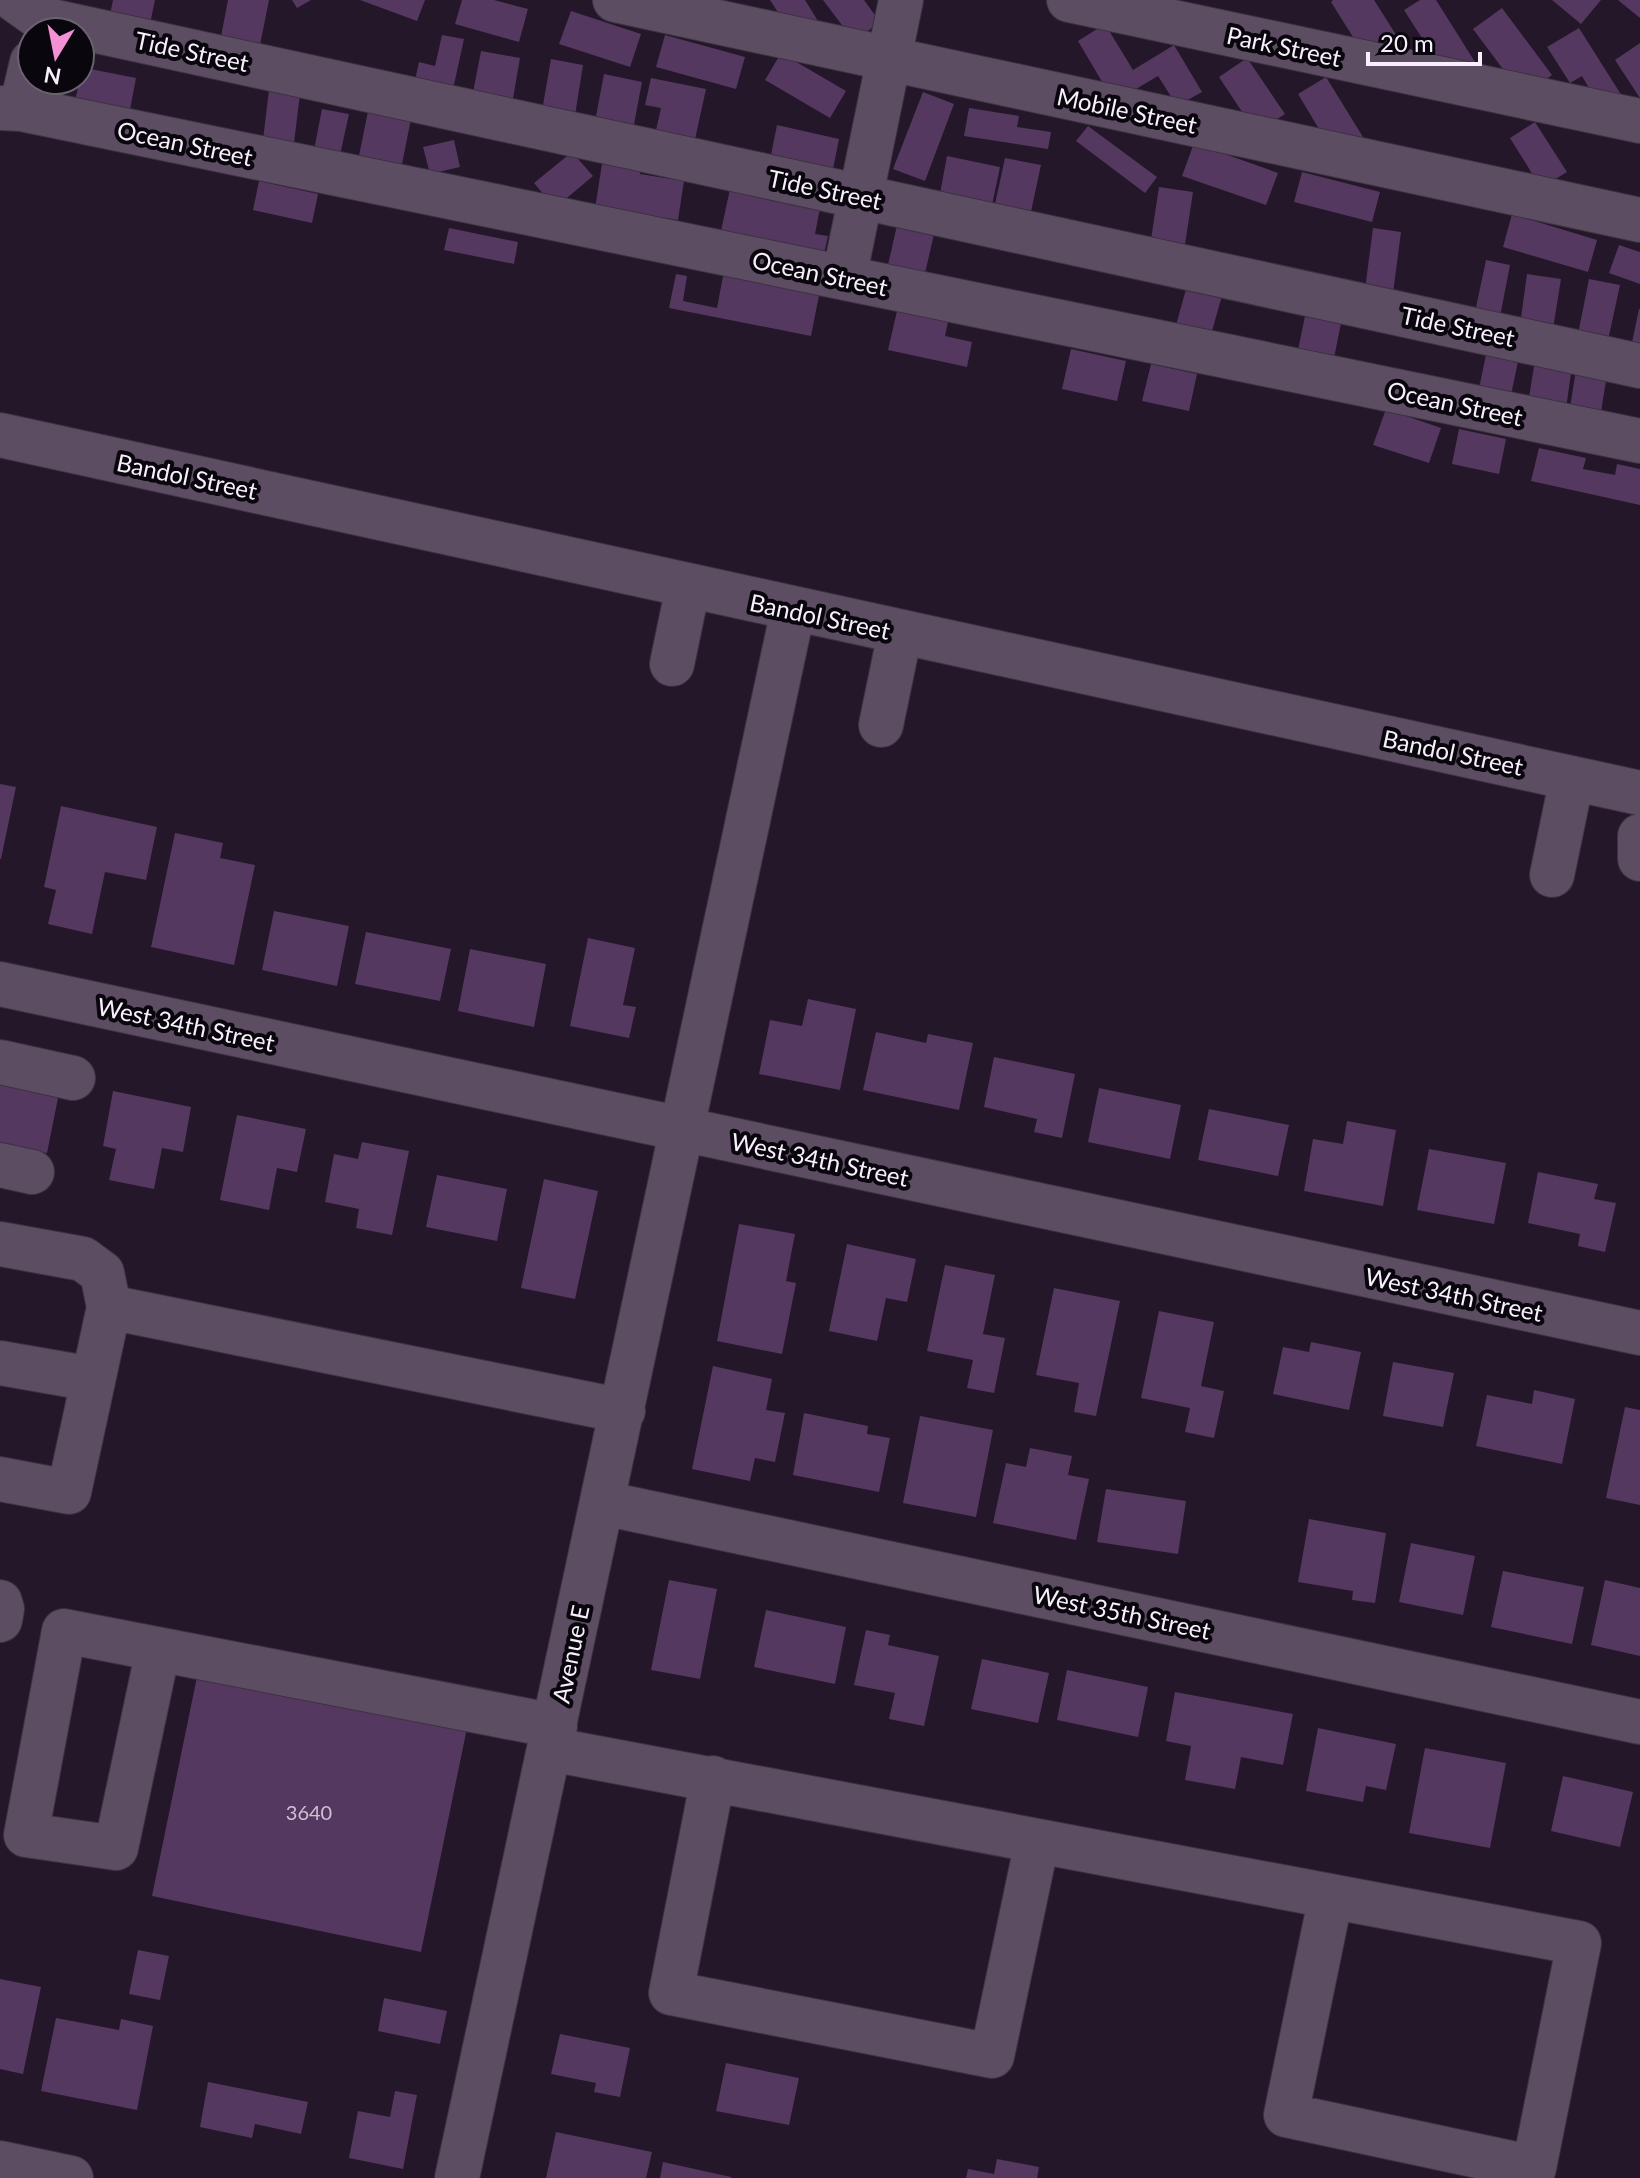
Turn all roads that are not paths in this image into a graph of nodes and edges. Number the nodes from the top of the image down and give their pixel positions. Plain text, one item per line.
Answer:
1 (615, 0) edge
2 (901, 0) edge
3 (1069, 0) edge
4 (96, 31) edge
5 (890, 59) junction
6 (10, 109) edge
7 (1640, 121) edge
8 (862, 197) junction
9 (1640, 220) edge
10 (844, 278) junction
11 (1640, 366) edge
12 (0, 435) edge
13 (1640, 441) edge
14 (688, 587) junction
15 (793, 610) junction
16 (900, 633) junction
17 (672, 664) dead end
18 (881, 725) dead end
19 (1572, 778) junction
20 (1640, 793) edge
21 (1640, 836) edge
22 (1640, 859) edge
23 (1552, 875) dead end
24 (0, 984) edge
25 (0, 1062) edge
26 (73, 1078) dead end
27 (684, 1130) junction
28 (0, 1244) edge
29 (109, 1307) junction
30 (1640, 1333) edge
31 (0, 1363) edge
32 (92, 1379) junction
33 (623, 1411) junction
34 (0, 1479) edge
35 (603, 1503) junction
36 (0, 1602) edge
37 (0, 1620) edge
38 (158, 1650) junction
39 (1640, 1722) edge
40 (552, 1738) junction
41 (713, 1778) junction
42 (1037, 1842) junction
43 (1331, 1896) junction
44 (0, 2163) edge
45 (71, 2178) edge
46 (457, 2178) edge

1 - 5 street, Mobile Street
2 - 5 street
3 - 7 street, Park Street
4 - 8 street, Tide Street
5 - 8 street
5 - 9 street, Mobile Street
6 - 10 street, Ocean Street
8 - 10 street
8 - 11 street, Tide Street
10 - 13 street, Ocean Street
12 - 14 street, Bandol Street
14 - 15 street, Bandol Street
14 - 17 street
15 - 16 street, Bandol Street
15 - 27 street, Avenue E
16 - 18 street
16 - 19 street, Bandol Street
19 - 20 street, Bandol Street
19 - 23 street
21 - 22 street
24 - 27 street, West 34th Street
25 - 26 street
27 - 30 street, West 34th Street
27 - 33 street, Avenue E
28 - 29 street
29 - 32 street
29 - 33 street
31 - 32 street
32 - 34 street
33 - 35 street, Avenue E
35 - 39 street, West 35th Street
35 - 40 street, Avenue E
36 - 37 street
38 - 38 street
38 - 40 street
40 - 41 street
40 - 46 street, Avenue E
41 - 42 street
41 - 42 street
42 - 43 street
43 - 43 street
44 - 45 street

